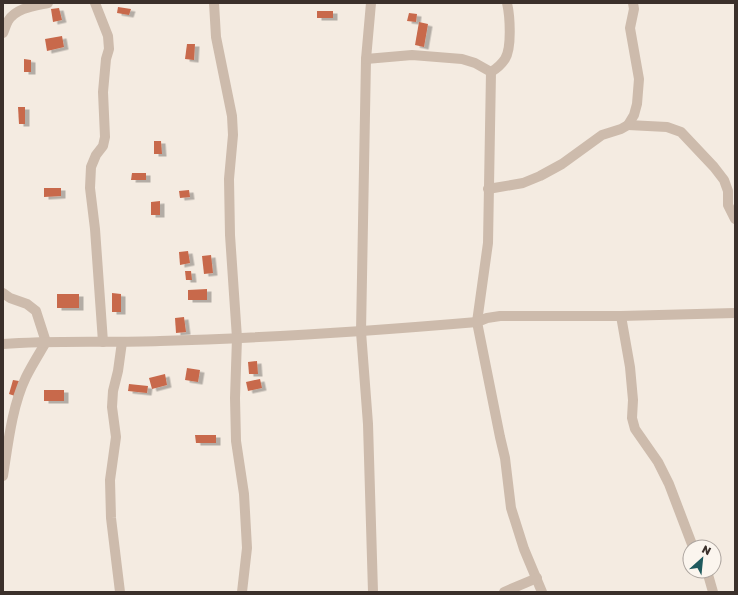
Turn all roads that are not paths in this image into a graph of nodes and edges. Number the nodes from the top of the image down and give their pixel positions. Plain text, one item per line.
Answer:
1 (48, 3) edge
2 (95, 3) edge
3 (214, 3) edge
4 (372, 3) edge
5 (507, 3) edge
6 (633, 3) edge
7 (3, 33) edge
8 (366, 59) junction
9 (491, 72) junction
10 (628, 125) junction
11 (488, 189) junction
12 (735, 219) edge
13 (3, 292) edge
14 (735, 313) edge
15 (621, 316) junction
16 (477, 322) junction
17 (361, 332) junction
18 (237, 338) junction
19 (46, 342) junction
20 (104, 342) junction
21 (122, 342) junction
22 (3, 344) edge
23 (3, 476) edge
24 (690, 539) edge
25 (537, 578) junction
26 (709, 579) edge
27 (120, 592) edge
28 (242, 592) edge
29 (373, 592) edge
30 (504, 592) edge
31 (542, 592) edge
32 (713, 592) edge

1 - 7 street
2 - 20 street
3 - 18 street
4 - 8 street
5 - 9 street
6 - 10 street
8 - 9 street
8 - 17 street
9 - 11 street
10 - 11 street
10 - 12 street
11 - 16 street
13 - 19 street
14 - 15 street
15 - 16 street
15 - 24 street
16 - 17 street
16 - 25 street
17 - 18 street
17 - 29 street
18 - 21 street
18 - 28 street
19 - 20 street
19 - 22 street
19 - 23 street
20 - 21 street
21 - 27 street
25 - 30 street
25 - 31 street
26 - 32 street

